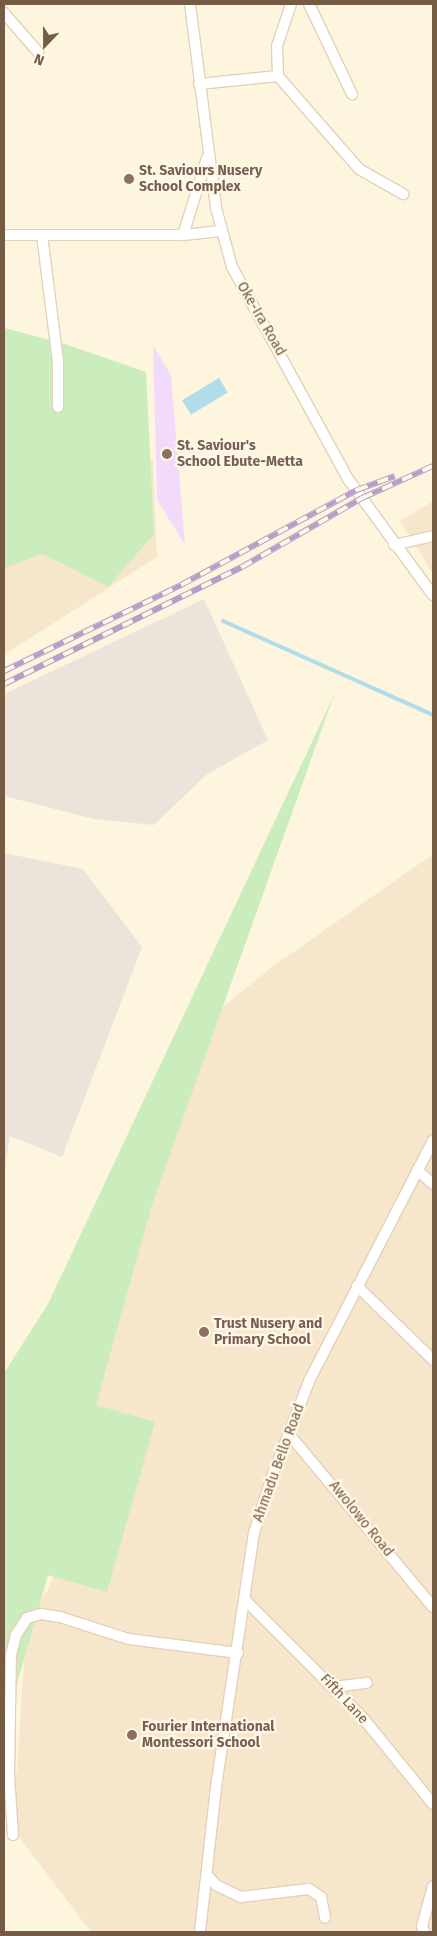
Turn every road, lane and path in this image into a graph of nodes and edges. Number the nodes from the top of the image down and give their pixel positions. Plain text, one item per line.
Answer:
1 (190, 4) edge
2 (291, 4) edge
3 (309, 4) edge
4 (4, 13) edge
5 (38, 52) dead end
6 (278, 76) junction
7 (199, 84) junction
8 (352, 94) dead end
9 (208, 154) junction
10 (403, 194) dead end
11 (221, 231) junction
12 (4, 235) edge
13 (42, 235) junction
14 (183, 235) junction
15 (58, 407) dead end
16 (433, 536) edge
17 (394, 545) junction
18 (433, 595) edge
19 (433, 1141) edge
20 (417, 1170) junction
21 (433, 1184) edge
22 (357, 1286) junction
23 (433, 1360) edge
24 (288, 1433) junction
25 (246, 1601) junction
26 (433, 1607) edge
27 (238, 1653) junction
28 (367, 1683) dead end
29 (333, 1687) junction
30 (433, 1804) edge
31 (13, 1835) dead end
32 (207, 1874) junction
33 (433, 1886) edge
34 (325, 1918) dead end
35 (200, 1932) edge
36 (424, 1932) edge

1 - 7 street, Oke-Ira Road
2 - 6 street
3 - 8 street
4 - 5 street
6 - 7 street
6 - 10 street
7 - 9 street, Oke-Ira Road
9 - 11 street, Oke-Ira Road
9 - 14 street
11 - 14 street
11 - 17 street, Oke-Ira Road
12 - 13 street
13 - 14 street
13 - 15 street
16 - 17 street
17 - 18 street, Oke-Ira Road
19 - 20 street, Ahmadu Bello Road
20 - 21 street
20 - 22 street, Ahmadu Bello Road
22 - 23 street
22 - 24 street, Ahmadu Bello Road
24 - 25 street, Ahmadu Bello Road
24 - 26 street, Awolowo Road
25 - 27 street, Ahmadu Bello Road
25 - 29 street, Fifth Lane
27 - 31 street
27 - 32 street, Ahmadu Bello Road
28 - 29 street
29 - 30 street, Fifth Lane
32 - 34 street
32 - 35 street, Ahmadu Bello Road
33 - 36 street

